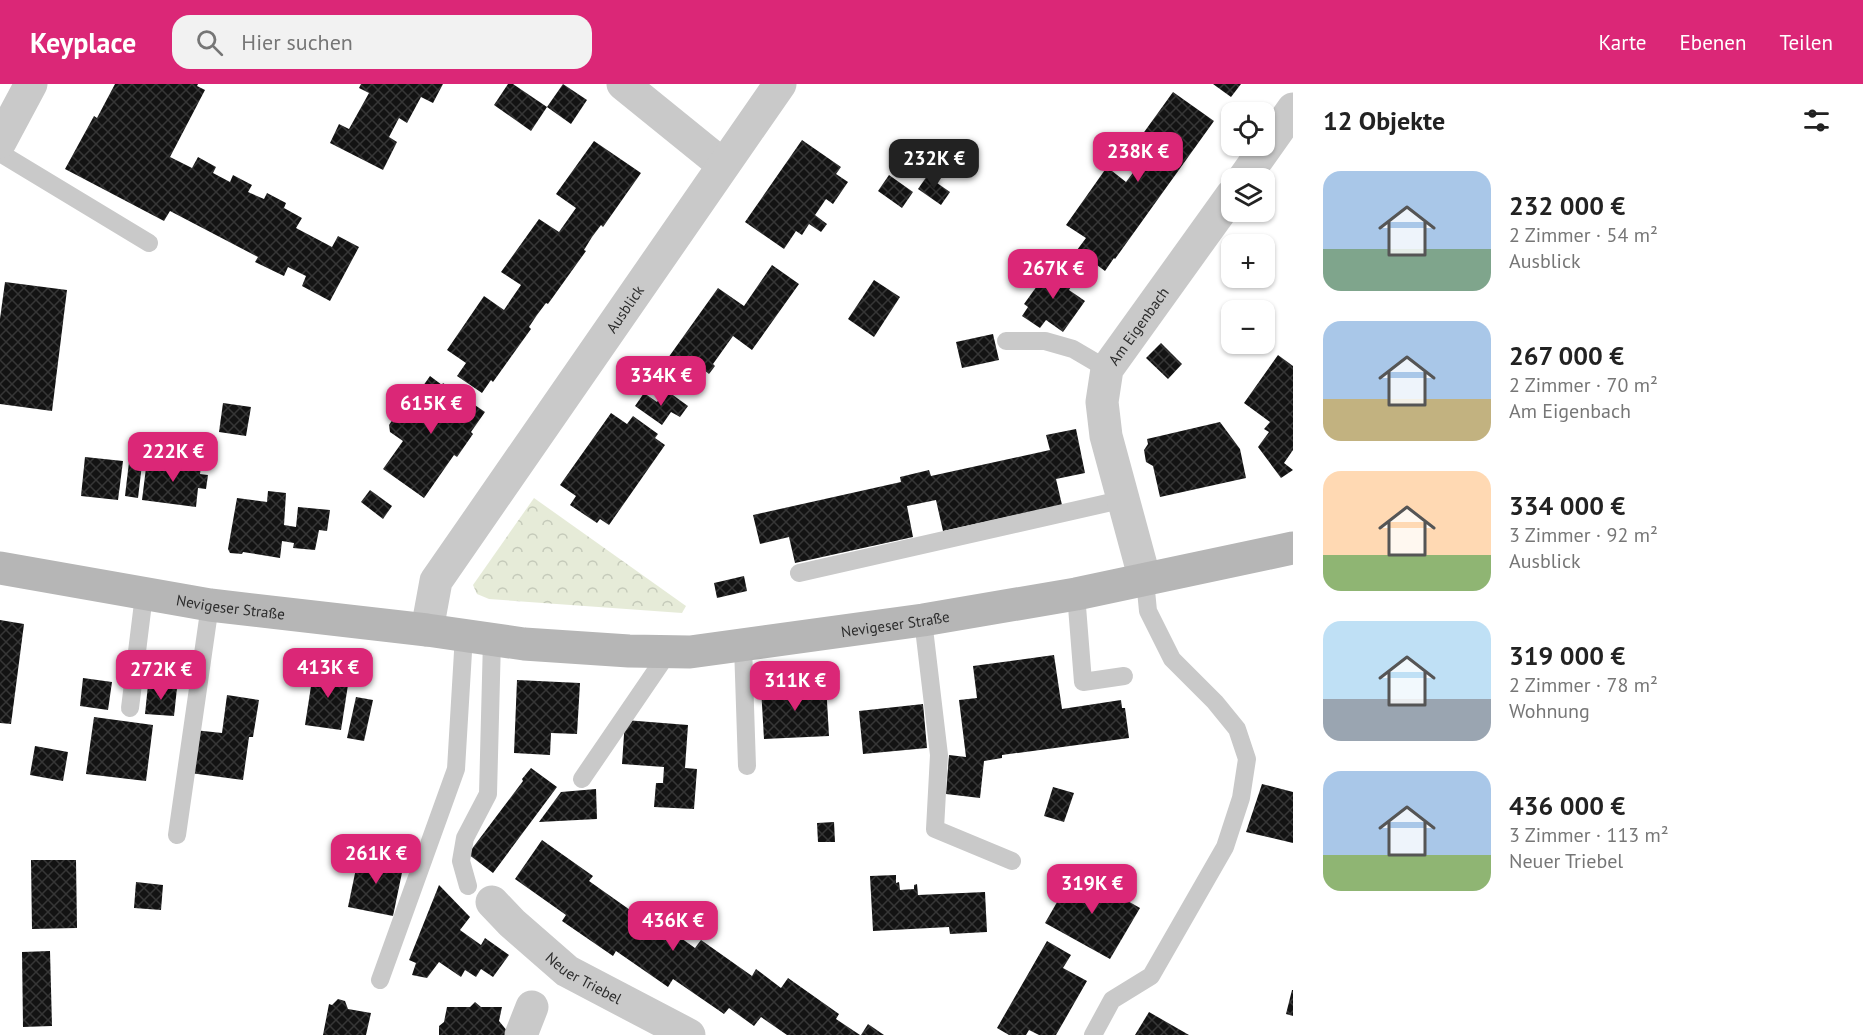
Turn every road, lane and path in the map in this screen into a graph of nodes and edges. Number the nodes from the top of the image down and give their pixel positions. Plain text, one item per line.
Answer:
1 (31, 84) edge
2 (623, 84) edge
3 (780, 84) edge
4 (1293, 109) edge
5 (0, 142) edge
6 (0, 153) edge
7 (723, 165) junction
8 (1251, 168) edge
9 (1221, 210) edge
10 (148, 243) dead end
11 (1006, 341) dead end
12 (1107, 369) junction
13 (1125, 499) junction
14 (1293, 548) edge
15 (0, 568) edge
16 (799, 573) dead end
17 (1145, 580) junction
18 (1076, 594) junction
19 (144, 595) junction
20 (210, 605) junction
21 (923, 620) junction
22 (427, 630) junction
23 (478, 638) junction
24 (743, 646) junction
25 (668, 653) junction
26 (1124, 676) dead end
27 (130, 708) dead end
28 (747, 766) dead end
29 (582, 779) dead end
30 (177, 835) dead end
31 (1012, 861) dead end
32 (480, 894) joint
33 (380, 980) dead end
34 (689, 1035) edge
35 (1093, 1035) edge

1 - 5 street
2 - 7 street
3 - 7 street, Ausblick
4 - 8 street
6 - 10 lane
7 - 22 street, Ausblick
9 - 12 street, Am Eigenbach
11 - 12 lane
12 - 13 street, Am Eigenbach
13 - 16 lane
13 - 17 street, Am Eigenbach
14 - 17 main road, Nevigeser Straße
15 - 19 main road, Nevigeser Straße
17 - 18 main road, Nevigeser Straße
17 - 35 lane
18 - 21 main road, Nevigeser Straße
18 - 26 lane
19 - 20 main road, Nevigeser Straße
19 - 27 lane
20 - 22 main road, Nevigeser Straße
20 - 30 lane
21 - 24 main road, Nevigeser Straße
21 - 31 lane
22 - 23 main road, Nevigeser Straße
23 - 25 main road, Nevigeser Straße
23 - 32 lane
23 - 33 lane
24 - 25 main road, Nevigeser Straße
24 - 28 lane
25 - 29 lane
32 - 34 street, Neuer Triebel

